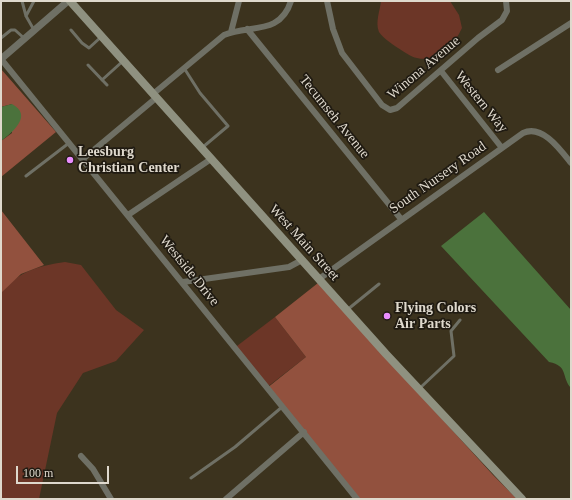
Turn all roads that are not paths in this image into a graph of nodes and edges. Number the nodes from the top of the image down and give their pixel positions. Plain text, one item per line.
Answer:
1 (22, 1) edge
2 (34, 1) edge
3 (69, 1) edge
4 (239, 1) edge
5 (291, 1) edge
6 (327, 1) edge
7 (506, 1) edge
8 (26, 16) junction
9 (571, 23) edge
10 (247, 29) junction
11 (34, 30) junction
12 (71, 30) dead end
13 (231, 32) junction
14 (101, 37) junction
15 (1, 38) edge
16 (24, 39) junction
17 (1, 59) edge
18 (122, 60) junction
19 (88, 65) dead end
20 (184, 68) junction
21 (498, 70) dead end
22 (441, 71) junction
23 (102, 80) junction
24 (107, 85) dead end
25 (155, 96) junction
26 (69, 143) junction
27 (201, 148) junction
28 (502, 148) junction
29 (83, 159) junction
30 (210, 159) junction
31 (571, 162) edge
32 (26, 176) dead end
33 (128, 215) junction
34 (401, 219) junction
35 (302, 260) junction
36 (319, 279) junction
37 (183, 282) junction
38 (379, 284) dead end
39 (347, 310) junction
40 (460, 320) dead end
41 (419, 389) junction
42 (283, 406) junction
43 (304, 432) junction
44 (81, 456) dead end
45 (191, 478) dead end
46 (112, 499) edge
47 (226, 499) edge
48 (357, 499) edge
49 (522, 499) edge

1 - 8 lane
2 - 8 lane
3 - 11 street
3 - 14 main road, West Main Street
4 - 13 street
5 - 10 street
6 - 22 street, Winona Avenue
7 - 22 street, Winona Avenue
8 - 11 lane
9 - 21 street
10 - 13 street
10 - 34 street, Tecumseh Avenue
11 - 16 street
12 - 14 lane
13 - 20 street
14 - 18 main road, West Main Street
15 - 16 lane
16 - 17 street
17 - 26 street, Westside Drive
18 - 23 lane
18 - 25 main road, West Main Street
19 - 23 lane
20 - 25 street
20 - 27 lane
22 - 28 street, Western Way
23 - 24 lane
25 - 27 main road, West Main Street
25 - 29 street
26 - 29 street, Westside Drive
26 - 32 lane
27 - 30 main road, West Main Street
28 - 31 street, South Nursery Road
28 - 34 street, South Nursery Road
29 - 33 street, Westside Drive
30 - 33 street
30 - 35 main road, West Main Street
33 - 37 street, Westside Drive
34 - 36 street, South Nursery Road
35 - 36 main road, West Main Street
35 - 37 street
36 - 39 main road, West Main Street
37 - 42 street, Westside Drive
38 - 39 lane
39 - 41 main road, West Main Street
40 - 41 lane
41 - 49 main road, West Main Street
42 - 43 street, Westside Drive
42 - 45 lane
43 - 47 street
43 - 48 street, Westside Drive
44 - 46 street

